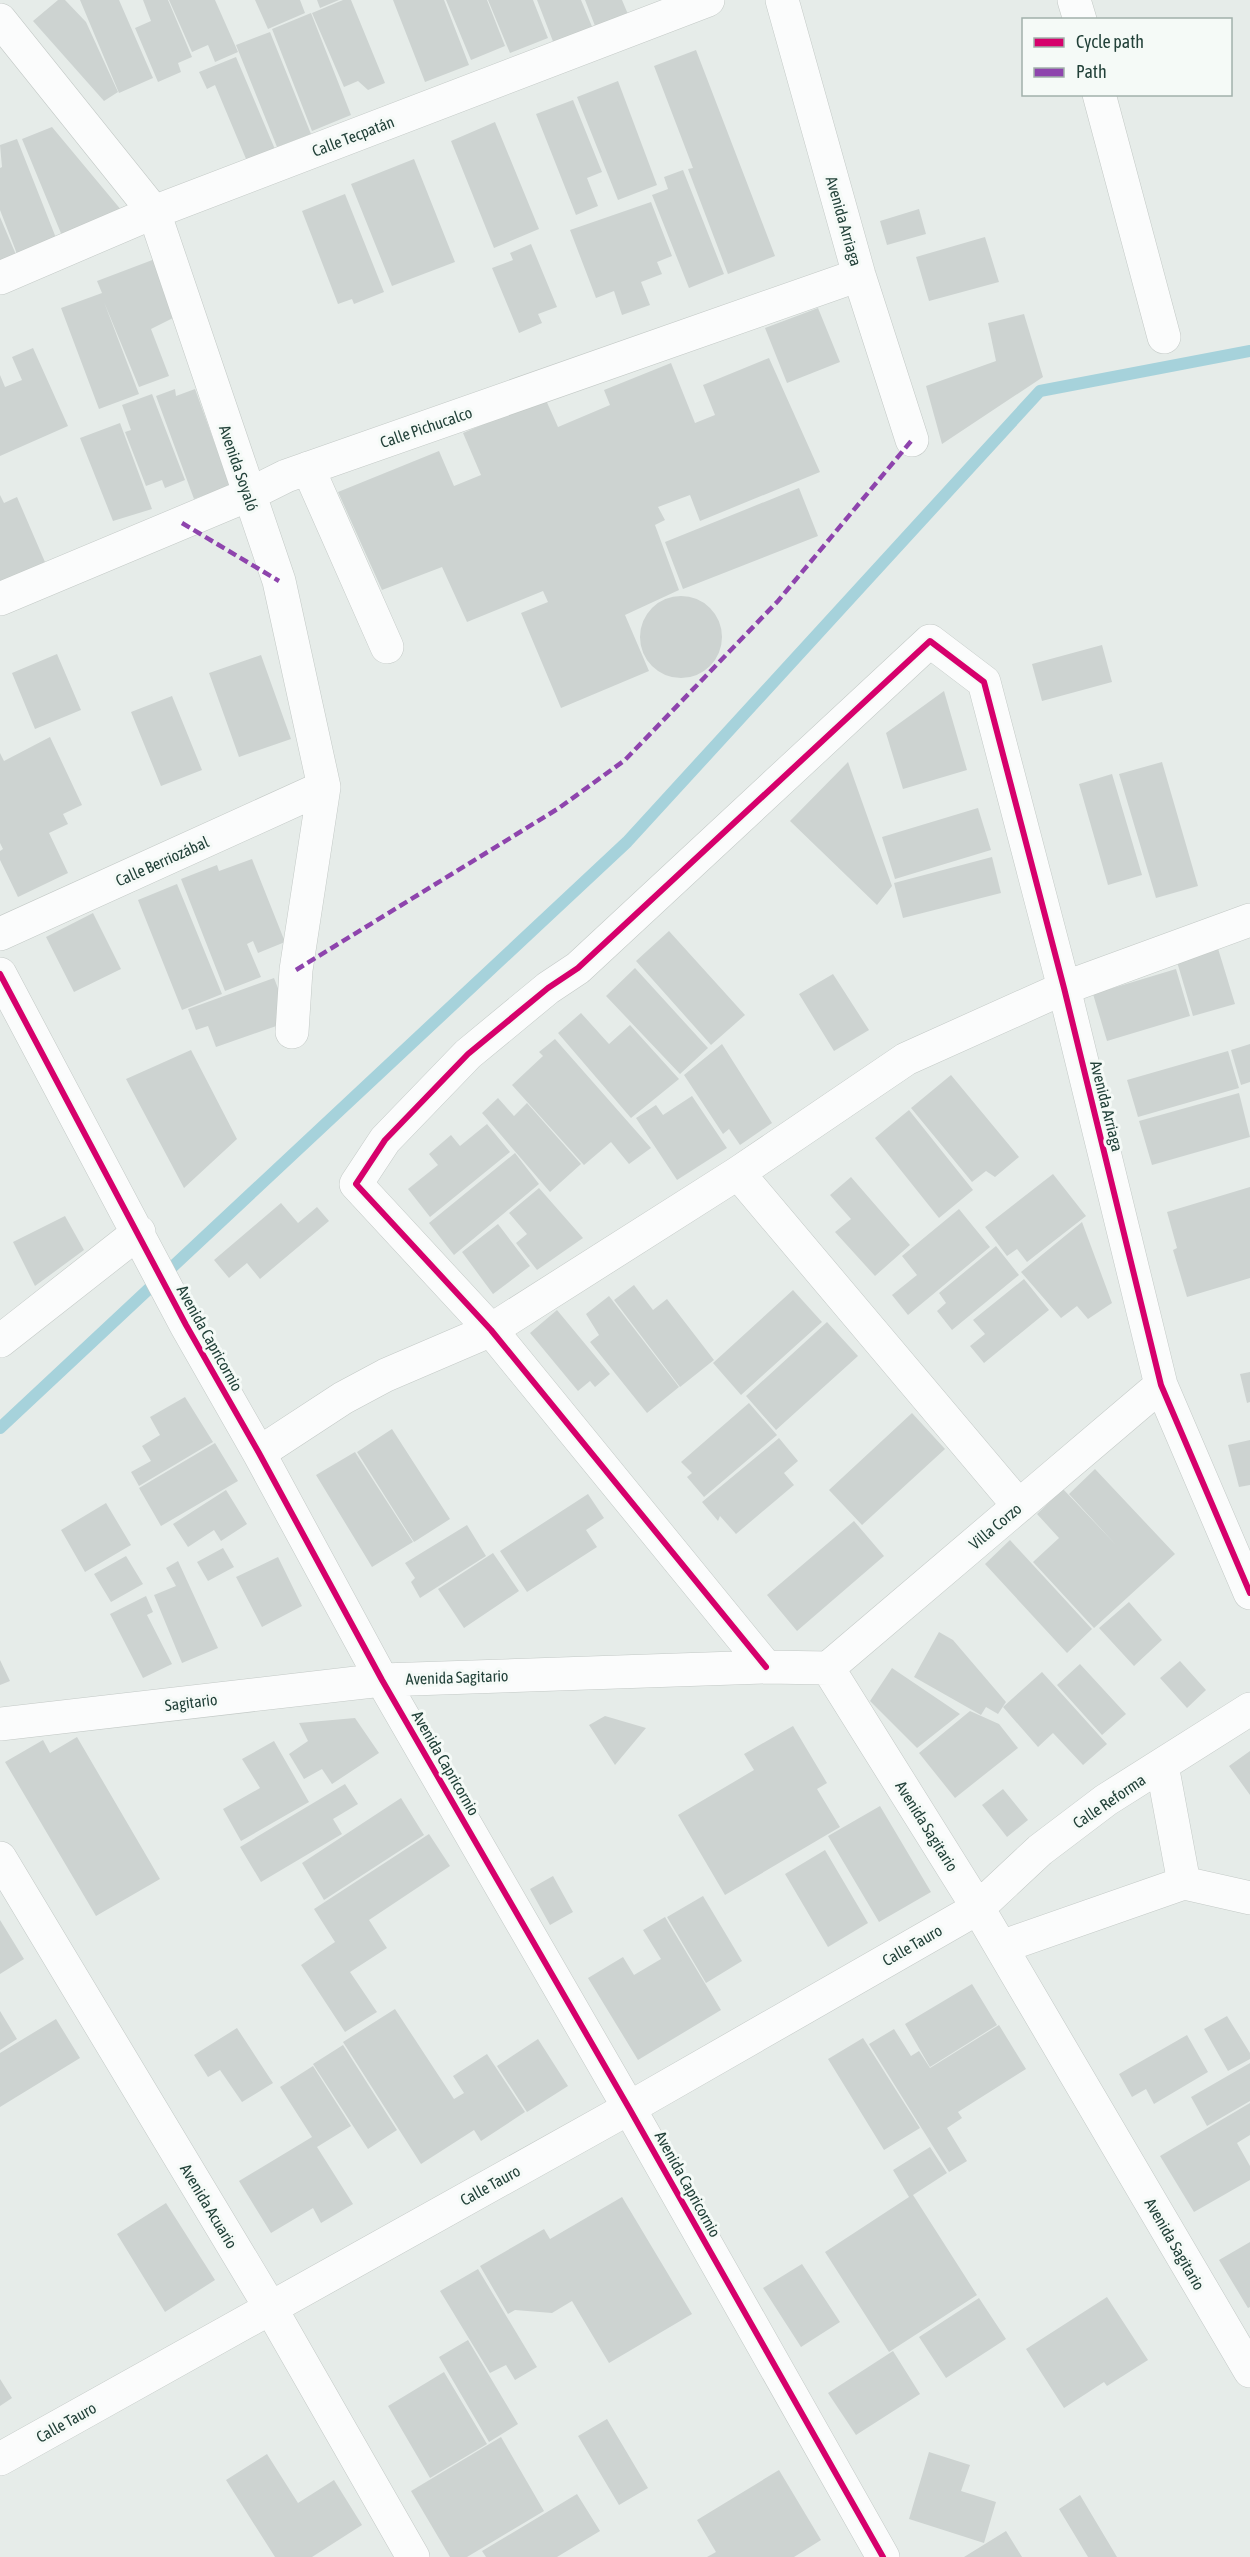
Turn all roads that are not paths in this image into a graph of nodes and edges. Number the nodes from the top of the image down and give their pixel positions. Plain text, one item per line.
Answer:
1 (708, 0) edge
2 (782, 0) edge
3 (1074, 0) edge
4 (1079, 18) edge
5 (0, 20) edge
6 (1100, 96) edge
7 (154, 212) junction
8 (859, 274) junction
9 (0, 278) edge
10 (1164, 337) dead end
11 (912, 440) dead end
12 (309, 468) junction
13 (248, 495) junction
14 (0, 600) edge
15 (387, 647) dead end
16 (324, 788) junction
17 (1250, 920) edge
18 (0, 934) edge
19 (0, 974) edge
20 (1064, 988) junction
21 (292, 1032) dead end
22 (738, 1173) junction
23 (142, 1238) junction
24 (491, 1330) junction
25 (0, 1341) edge
26 (1161, 1385) junction
27 (259, 1453) junction
28 (1018, 1506) junction
29 (1250, 1593) edge
30 (766, 1667) junction
31 (828, 1668) junction
32 (382, 1680) junction
33 (1250, 1708) edge
34 (0, 1724) edge
35 (1162, 1765) junction
36 (0, 1858) edge
37 (1184, 1883) junction
38 (1250, 1898) edge
39 (978, 1908) junction
40 (1001, 1947) junction
41 (629, 2108) junction
42 (270, 2307) junction
43 (1250, 2371) edge
44 (0, 2459) edge
45 (413, 2557) edge
46 (883, 2557) edge

1 - 7 street, Calle Tecpatán
2 - 8 street, Avenida Arriaga
3 - 4 street
5 - 7 street, Avenida Soyaló
6 - 10 street
7 - 9 street, Calle Tecpatán
7 - 13 street, Avenida Soyaló
8 - 11 street, Avenida Arriaga
8 - 12 street, Calle Pichucalco
12 - 13 street, Calle Pichucalco
12 - 15 street
13 - 14 street, Calle Pichucalco
13 - 16 street, Avenida Soyaló
16 - 18 street, Calle Berriozábal
16 - 21 street, Avenida Soyaló
17 - 20 street
19 - 23 street, Avenida Capricornio
20 - 22 street
20 - 24 street, Avenida Arriaga
20 - 26 street, Avenida Arriaga
22 - 24 street
22 - 28 street
23 - 25 street
23 - 27 street, Avenida Capricornio
24 - 27 street
24 - 30 street
26 - 28 street, Villa Corzo
26 - 29 street, Avenida Arriaga
27 - 32 street, Avenida Capricornio
28 - 31 street, Villa Corzo
30 - 31 street, Avenida Sagitario
30 - 32 street, Avenida Sagitario
31 - 39 street, Avenida Sagitario
32 - 34 street, Sagitario
32 - 41 street, Avenida Capricornio
33 - 35 street, Calle Reforma
35 - 37 street
35 - 39 street, Calle Reforma
36 - 42 street, Avenida Acuario
37 - 38 street
37 - 40 street
39 - 40 street, Avenida Sagitario
39 - 41 street, Calle Tauro
40 - 43 street, Avenida Sagitario
41 - 42 street, Calle Tauro
41 - 46 street, Avenida Capricornio
42 - 44 street, Calle Tauro
42 - 45 street, Avenida Acuario

